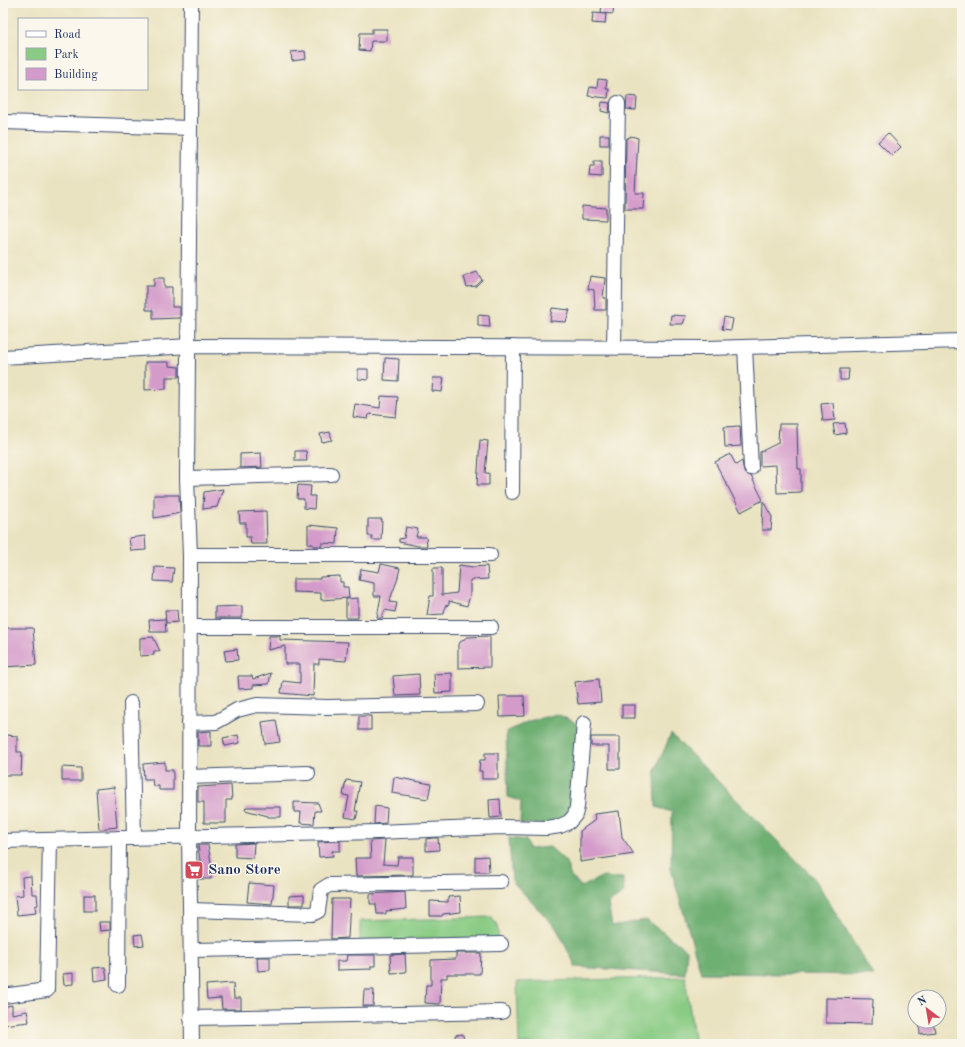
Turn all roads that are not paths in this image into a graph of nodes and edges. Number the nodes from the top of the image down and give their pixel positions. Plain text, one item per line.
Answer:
1 (191, 3) edge
2 (618, 103) dead end
3 (3, 122) edge
4 (190, 128) junction
5 (962, 341) edge
6 (190, 346) junction
7 (513, 347) junction
8 (614, 347) junction
9 (745, 347) junction
10 (3, 357) edge
11 (751, 468) dead end
12 (331, 474) dead end
13 (187, 478) junction
14 (512, 492) dead end
15 (490, 554) dead end
16 (190, 555) junction
17 (190, 627) junction
18 (491, 627) dead end
19 (131, 703) dead end
20 (477, 704) dead end
21 (190, 723) junction
22 (584, 723) dead end
23 (308, 773) dead end
24 (189, 777) junction
25 (189, 836) junction
26 (119, 838) junction
27 (134, 838) junction
28 (50, 840) junction
29 (3, 841) edge
30 (501, 882) dead end
31 (191, 910) junction
32 (501, 944) dead end
33 (191, 950) junction
34 (118, 985) dead end
35 (3, 996) edge
36 (502, 1012) dead end
37 (191, 1018) junction
38 (192, 1044) edge

1 - 4 street
2 - 8 street
3 - 4 street
4 - 6 street
5 - 9 street
6 - 7 street
6 - 10 street
6 - 13 street
7 - 8 street
7 - 14 street
8 - 9 street
9 - 11 street
12 - 13 street
13 - 16 street
15 - 16 street
16 - 17 street
17 - 18 street
17 - 21 street
19 - 27 street
20 - 21 street
21 - 24 street
22 - 25 street
23 - 24 street
24 - 25 street
25 - 27 street
25 - 31 street
26 - 27 street
26 - 28 street
26 - 34 street
28 - 29 street
28 - 35 street
30 - 31 street
31 - 33 street
32 - 33 street
33 - 37 street
36 - 37 street
37 - 38 street

